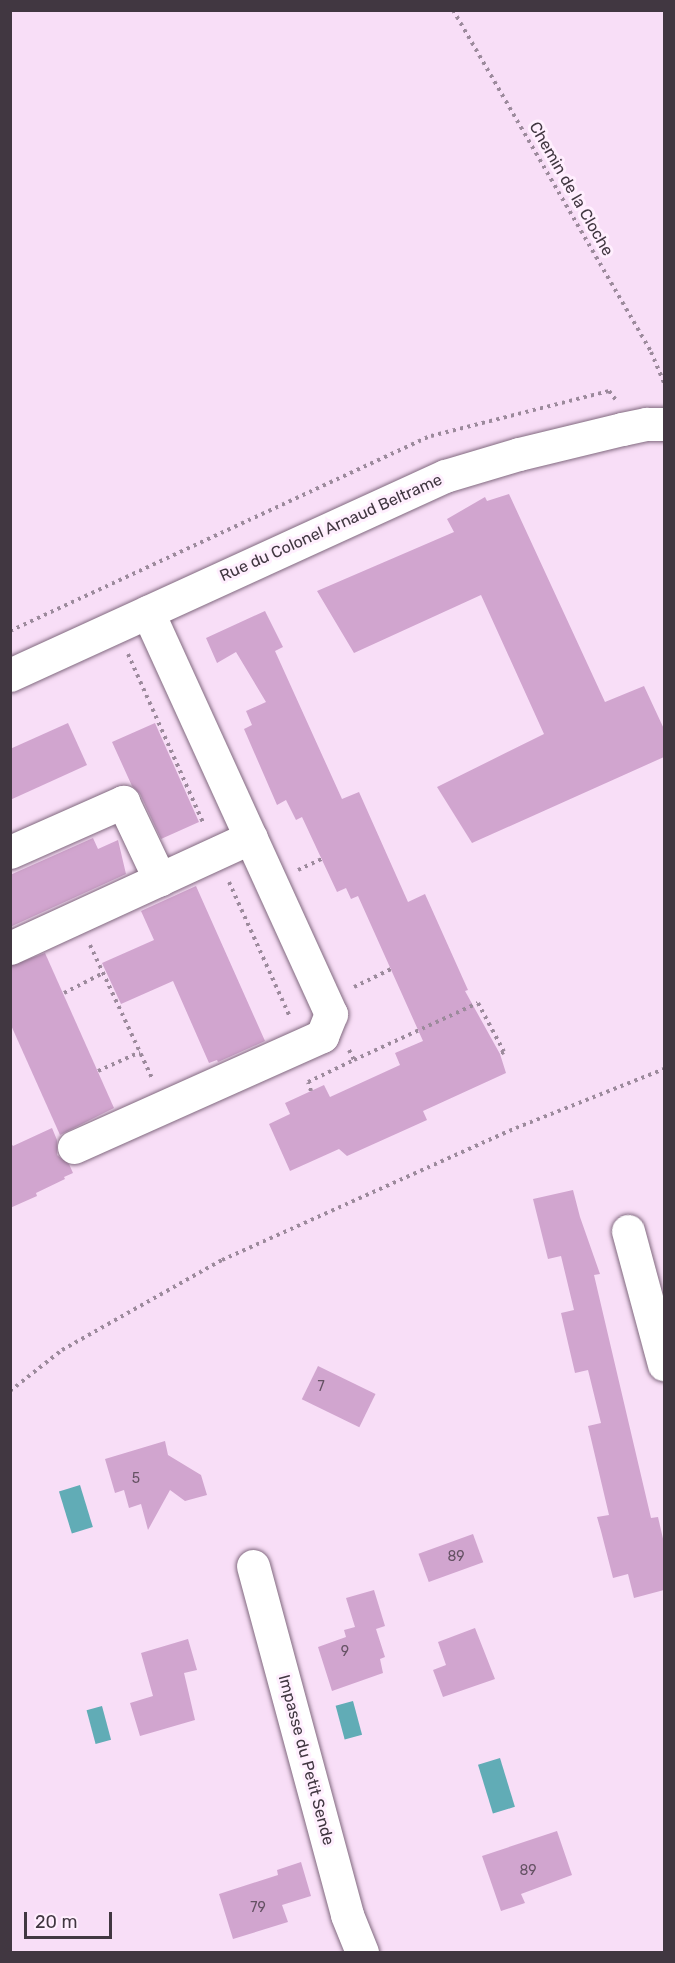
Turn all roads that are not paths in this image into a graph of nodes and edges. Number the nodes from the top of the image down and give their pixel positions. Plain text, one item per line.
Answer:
1 (664, 424) edge
2 (148, 612) junction
3 (10, 675) edge
4 (251, 837) junction
5 (10, 852) edge
6 (160, 880) junction
7 (10, 948) edge
8 (74, 1147) dead end
9 (628, 1231) dead end
10 (660, 1330) edge
11 (664, 1364) edge
12 (253, 1566) dead end
13 (362, 1953) edge

1 - 2 street, Rue du Colonel Arnaud Beltrame
2 - 3 street, Rue du Colonel Arnaud Beltrame
2 - 4 street
4 - 6 street
4 - 8 street
5 - 6 street
6 - 7 street
9 - 10 street
10 - 11 street
12 - 13 street, Impasse du Petit Sende

